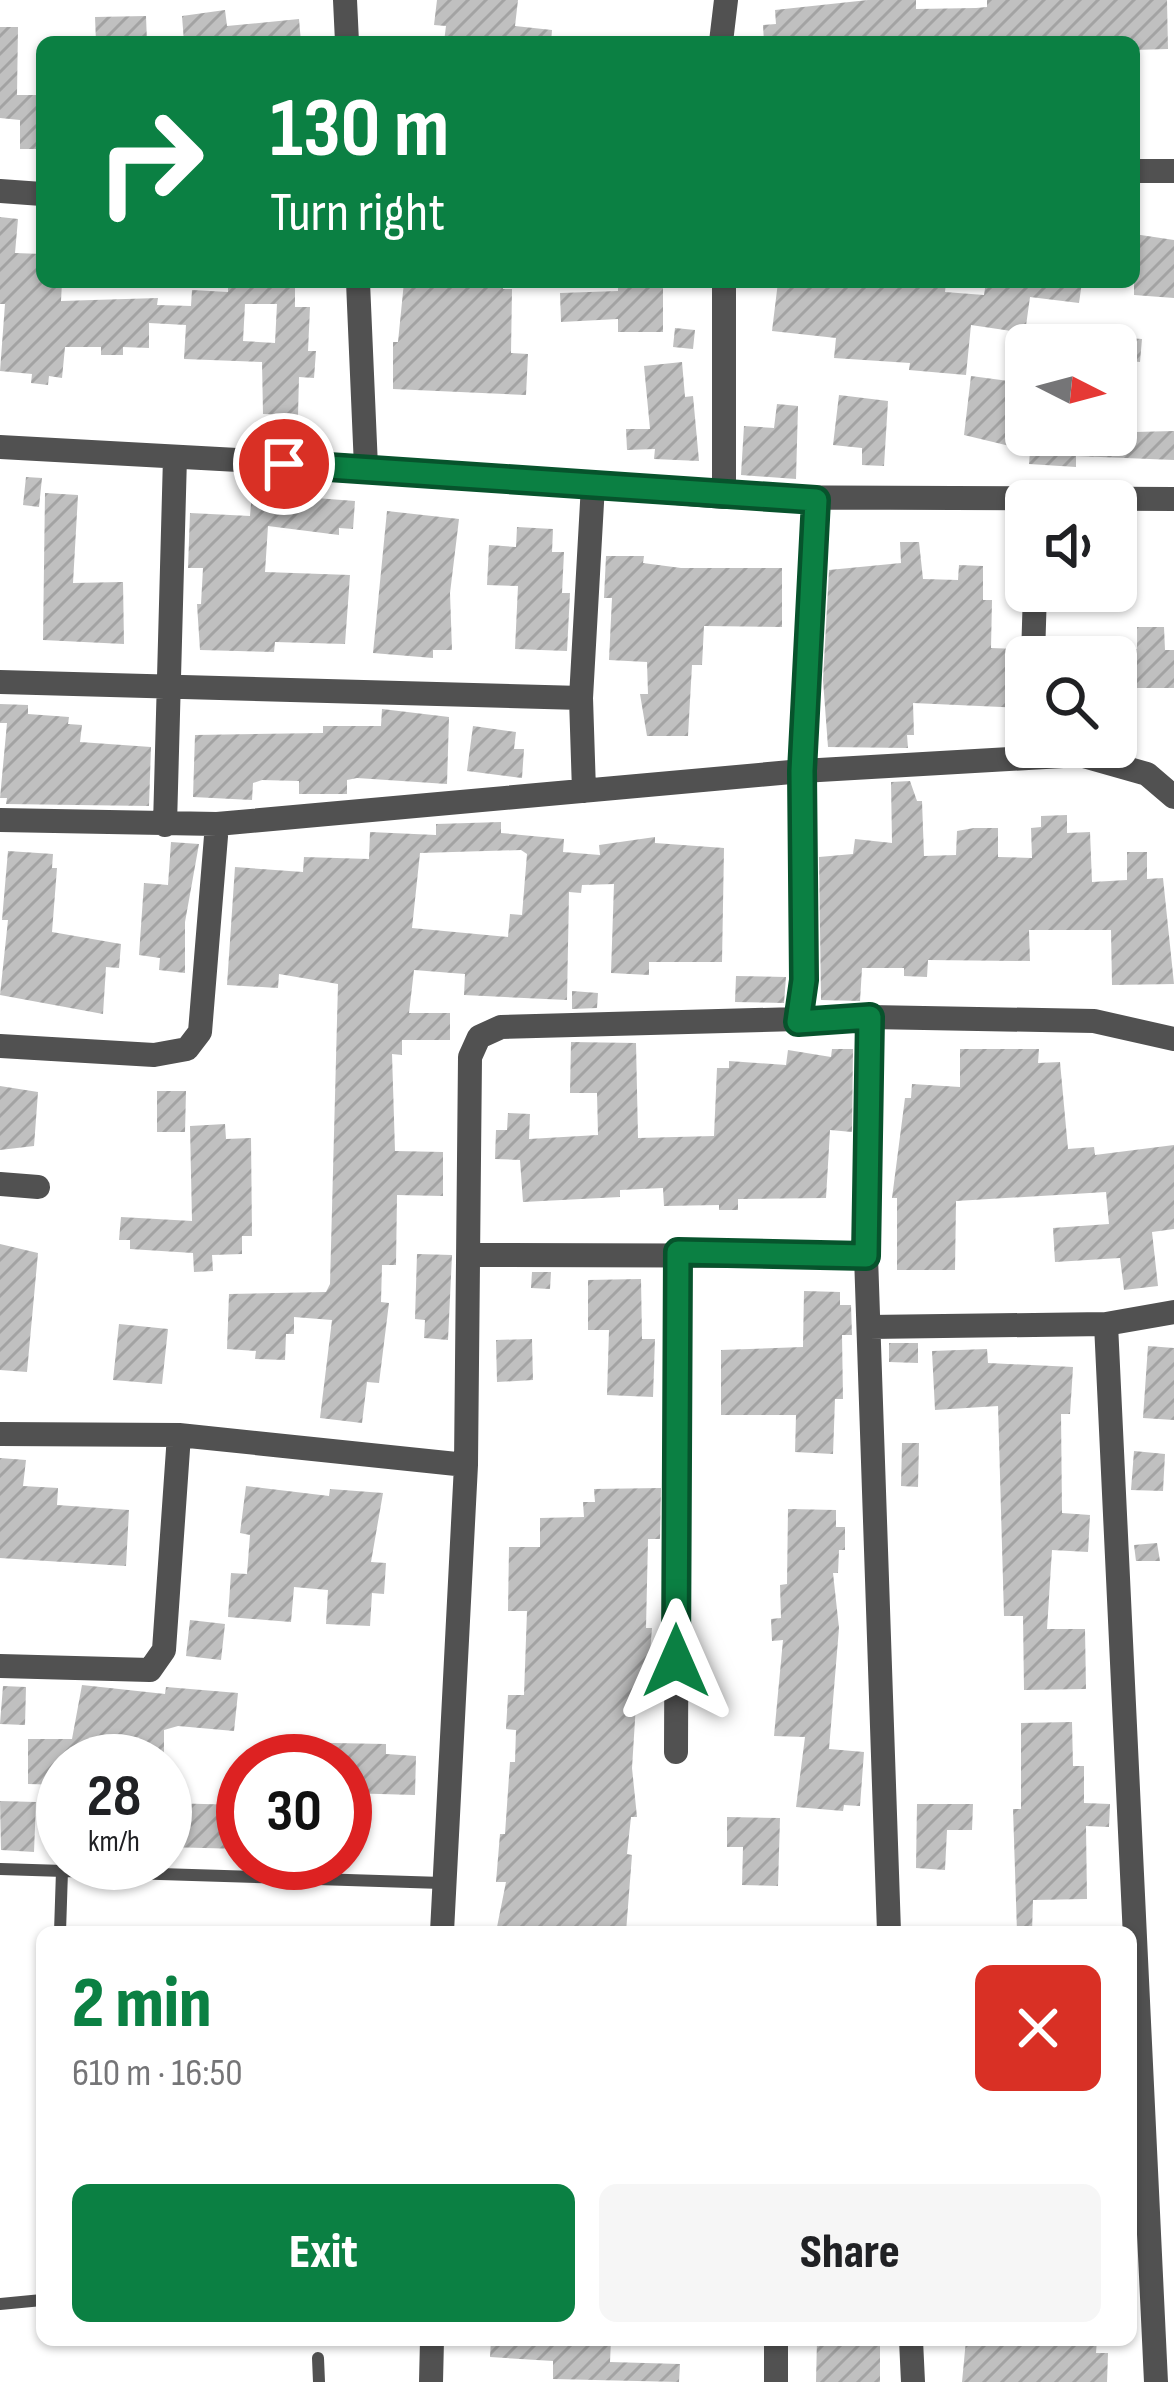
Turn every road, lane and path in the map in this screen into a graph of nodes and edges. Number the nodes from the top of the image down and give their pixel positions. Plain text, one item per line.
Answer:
1 (345, 0) edge
2 (726, 0) edge
3 (347, 36) edge
4 (722, 36) edge
5 (1140, 171) edge
6 (1174, 171) edge
7 (0, 191) edge
8 (36, 194) edge
9 (358, 288) edge
10 (724, 288) edge
11 (0, 447) edge
12 (175, 457) junction
13 (367, 467) junction
14 (593, 485) junction
15 (724, 497) junction
16 (1005, 499) edge
17 (1137, 499) edge
18 (1174, 499) edge
19 (816, 500) junction
20 (0, 682) edge
21 (171, 686) junction
22 (581, 698) junction
23 (1005, 754) edge
24 (1129, 768) edge
25 (802, 771) junction
26 (584, 791) junction
27 (1174, 797) edge
28 (0, 820) edge
29 (217, 824) junction
30 (165, 825) junction
31 (870, 1017) junction
32 (798, 1022) junction
33 (1174, 1039) edge
34 (0, 1046) edge
35 (0, 1184) edge
36 (38, 1187) dead end
37 (678, 1252) junction
38 (470, 1255) junction
39 (866, 1256) junction
40 (1174, 1312) edge
41 (1106, 1324) junction
42 (869, 1327) junction
43 (0, 1434) edge
44 (178, 1435) junction
45 (466, 1465) junction
46 (0, 1666) edge
47 (676, 1753) dead end
48 (0, 1869) edge
49 (36, 1870) edge
50 (192, 1875) edge
51 (442, 1883) junction
52 (61, 1890) edge
53 (60, 1926) edge
54 (442, 1926) edge
55 (889, 1926) edge
56 (1134, 1926) edge
57 (1137, 1980) edge
58 (36, 2301) edge
59 (0, 2304) edge
60 (432, 2346) edge
61 (776, 2346) edge
62 (911, 2346) edge
63 (318, 2358) dead end
64 (320, 2382) edge
65 (431, 2382) edge
66 (776, 2382) edge
67 (913, 2382) edge
68 (1156, 2382) edge

1 - 3 street
2 - 4 street
5 - 6 street
7 - 8 street
9 - 13 street
10 - 15 street
11 - 12 street
12 - 13 street
12 - 21 street
13 - 14 street
14 - 15 street
14 - 22 street
15 - 19 street
16 - 19 street
17 - 18 street
19 - 25 street
20 - 21 street
21 - 22 street
21 - 30 street
22 - 26 street
23 - 25 street
24 - 27 street
25 - 26 street
25 - 32 street
26 - 29 street
28 - 30 street
29 - 30 street
29 - 34 street
31 - 32 street
31 - 33 street
31 - 39 street
32 - 38 street
35 - 36 street
37 - 38 street
37 - 39 street
37 - 47 street
38 - 45 street
39 - 42 street
40 - 41 street
41 - 42 street
41 - 56 street
42 - 55 street
43 - 44 street
44 - 45 street
44 - 46 street
45 - 51 street
48 - 49 lane
50 - 51 lane
51 - 54 street
52 - 53 lane
57 - 68 street
58 - 59 lane
60 - 65 street
61 - 66 street
62 - 67 street
63 - 64 lane

